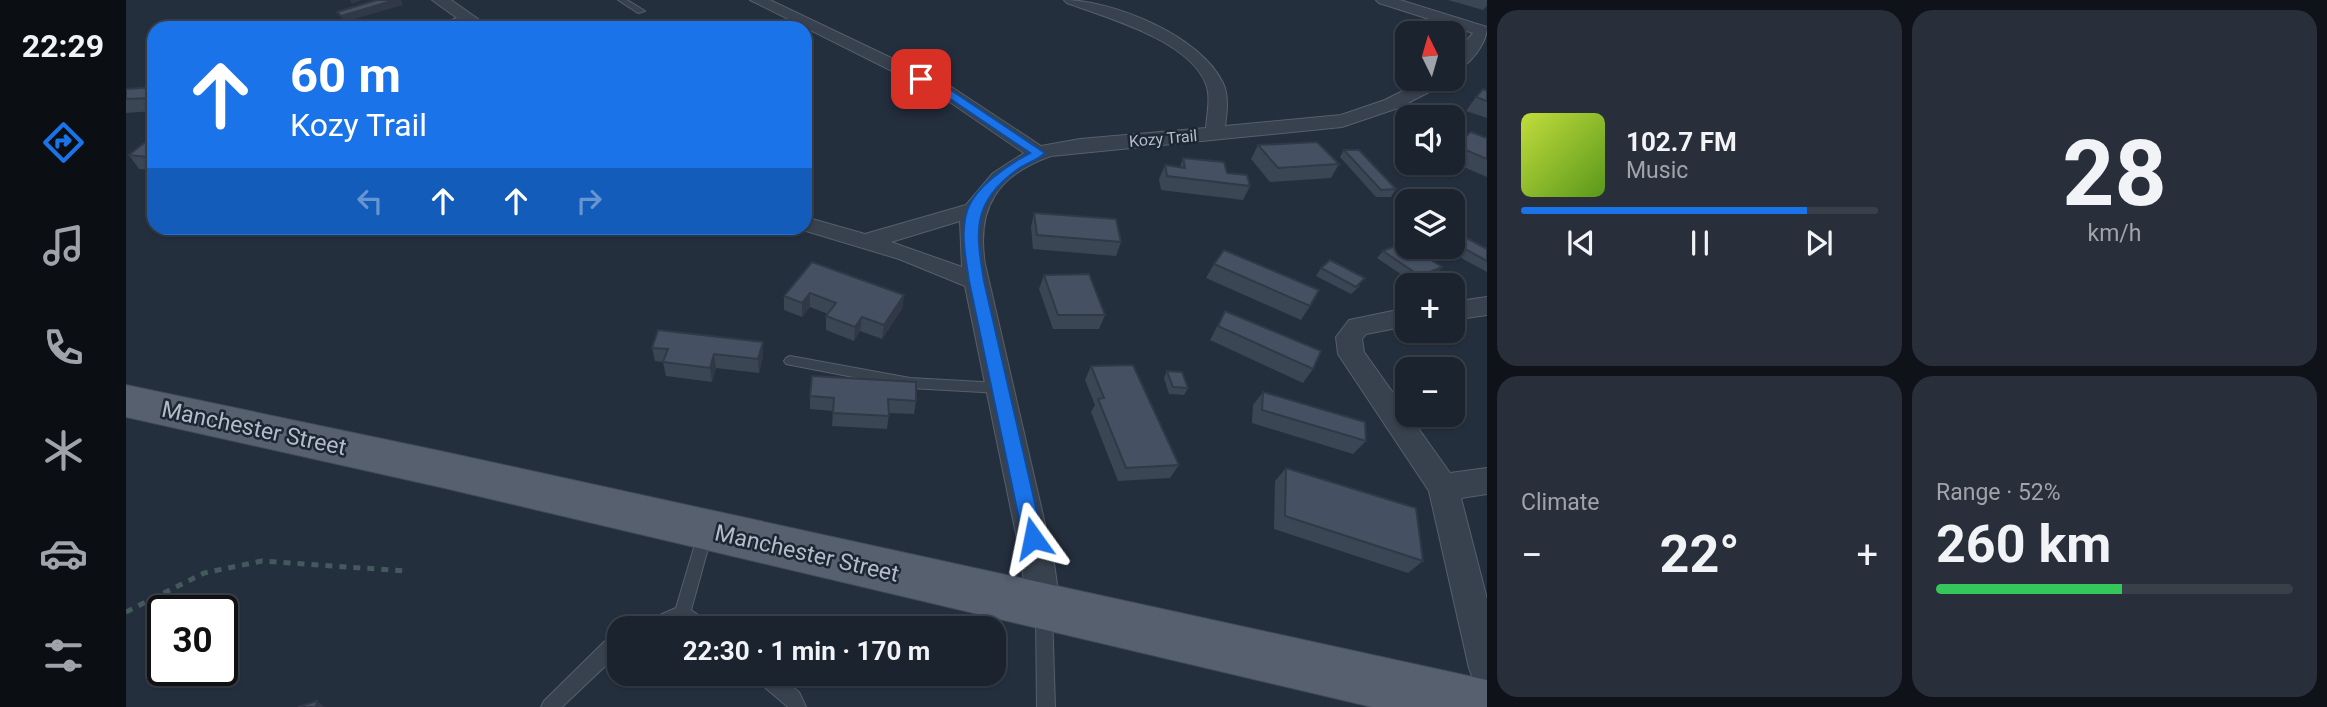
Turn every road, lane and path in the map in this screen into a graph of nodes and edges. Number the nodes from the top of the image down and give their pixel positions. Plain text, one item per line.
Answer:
1 (440, 0) edge
2 (622, 0) edge
3 (758, 0) edge
4 (1072, 0) edge
5 (1384, 0) edge
6 (641, 11) dead end
7 (472, 21) edge
8 (801, 21) edge
9 (812, 26) edge
10 (1485, 32) edge
11 (1465, 55) edge
12 (1420, 91) edge
13 (1214, 134) junction
14 (1038, 153) junction
15 (974, 210) junction
16 (812, 226) edge
17 (865, 242) junction
18 (976, 281) junction
19 (1487, 306) edge
20 (1465, 309) edge
21 (1395, 319) edge
22 (790, 361) dead end
23 (1000, 388) junction
24 (126, 401) edge
25 (1487, 481) edge
26 (1443, 487) junction
27 (706, 531) junction
28 (405, 571) dead end
29 (1043, 606) junction
30 (126, 612) edge
31 (682, 613) junction
32 (676, 616) edge
33 (686, 616) edge
34 (607, 651) edge
35 (1487, 668) edge
36 (778, 686) edge
37 (550, 707) edge
38 (797, 707) edge
39 (1046, 707) edge
40 (1487, 707) edge

1 - 7 street
2 - 6 lane
3 - 8 street
4 - 13 street
5 - 10 street
9 - 14 street
10 - 11 street
12 - 13 street, Kozy Trail
13 - 14 street, Kozy Trail
14 - 15 street, Kozy Trail
15 - 17 street
15 - 18 street
16 - 17 street
17 - 18 street
18 - 23 street
19 - 20 street
21 - 26 street
22 - 23 lane
23 - 29 street
24 - 27 main road, Manchester Street
25 - 26 street
26 - 35 street
27 - 29 main road, Manchester Street
27 - 31 lane
28 - 30 path
29 - 39 lane
29 - 40 main road, Manchester Street
31 - 32 lane
31 - 33 lane
34 - 37 lane
36 - 38 lane

